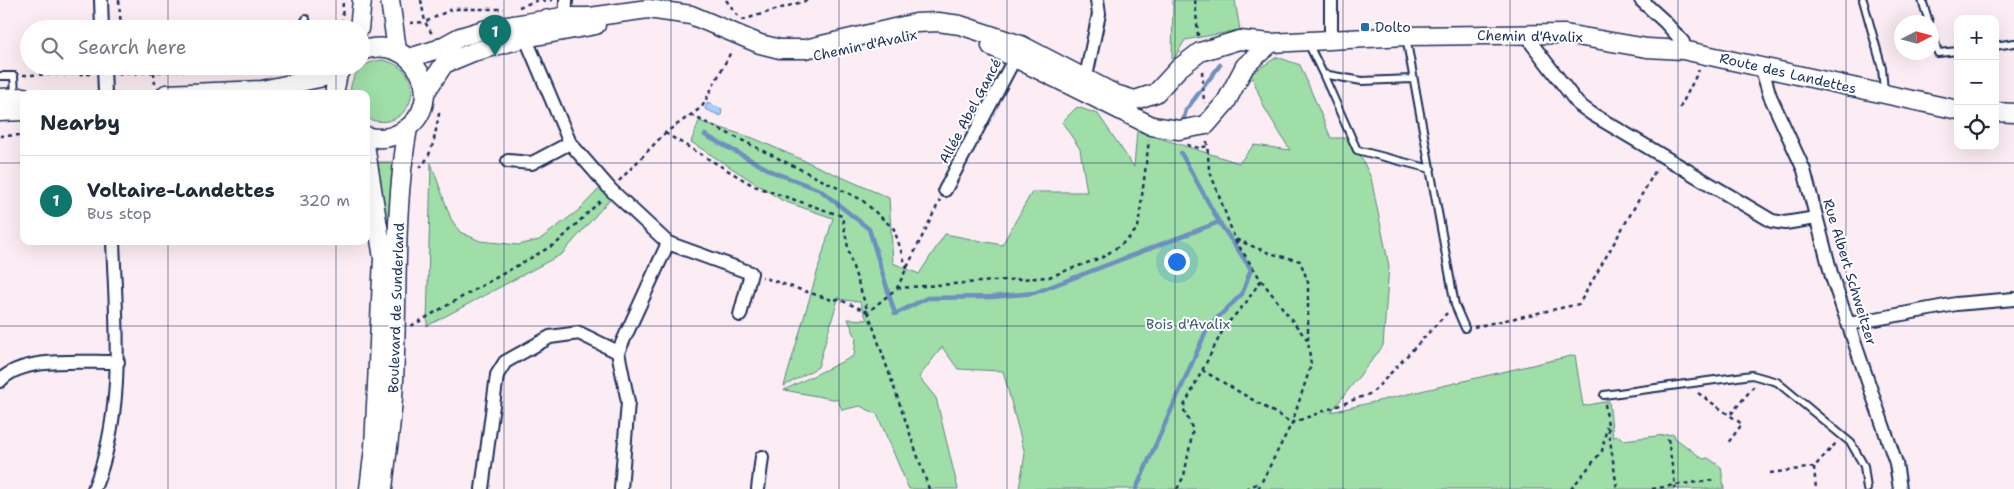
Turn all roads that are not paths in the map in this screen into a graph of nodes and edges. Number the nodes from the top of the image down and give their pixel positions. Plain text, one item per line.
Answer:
1 (100, 0) edge
2 (362, 0) edge
3 (390, 0) edge
4 (1097, 0) edge
5 (1331, 0) edge
6 (1642, 0) edge
7 (1863, 0) edge
8 (1922, 0) edge
9 (1927, 15) edge
10 (565, 16) edge
11 (101, 20) edge
12 (360, 20) edge
13 (522, 31) junction
14 (1529, 34) junction
15 (1406, 36) junction
16 (1331, 40) junction
17 (1308, 41) junction
18 (1271, 43) junction
19 (2014, 43) edge
20 (1999, 45) edge
21 (370, 49) edge
22 (1683, 50) junction
23 (1019, 51) junction
24 (1954, 51) edge
25 (1939, 53) edge
26 (403, 54) junction
27 (1764, 67) junction
28 (1323, 74) junction
29 (100, 75) edge
30 (320, 75) edge
31 (339, 75) edge
32 (0, 76) edge
33 (1412, 79) junction
34 (1084, 85) junction
35 (104, 90) edge
36 (262, 90) edge
37 (335, 90) edge
38 (425, 93) junction
39 (1884, 95) junction
40 (16, 101) edge
41 (1954, 109) edge
42 (0, 112) edge
43 (1999, 112) edge
44 (2014, 114) edge
45 (408, 128) junction
46 (370, 136) edge
47 (570, 143) junction
48 (508, 161) dead end
49 (1431, 169) junction
50 (370, 176) edge
51 (945, 190) road end
52 (1816, 218) junction
53 (668, 243) junction
54 (113, 245) edge
55 (2014, 299) edge
56 (740, 315) dead end
57 (1849, 324) junction
58 (1465, 328) road end
59 (618, 352) junction
60 (118, 362) junction
61 (0, 380) edge
62 (1604, 395) road end
63 (762, 457) dead end
64 (94, 489) edge
65 (369, 489) edge
66 (382, 489) edge
67 (482, 489) edge
68 (620, 489) edge
69 (758, 489) edge
70 (1867, 489) edge
71 (1900, 489) edge

1 - 11 street
2 - 12 street
3 - 26 street
4 - 34 street
5 - 16 street
6 - 22 street
7 - 39 lane
8 - 9 lane
10 - 13 street, Chemin d'Avalix
10 - 23 street, Chemin d'Avalix
10 - 23 street, Chemin d'Avalix
13 - 26 street, Chemin d'Avalix
13 - 38 street, Chemin d'Avalix
13 - 47 street
14 - 15 street, Chemin d'Avalix
14 - 22 street, Chemin d'Avalix
14 - 52 street
15 - 16 street, Chemin d'Avalix
15 - 33 lane
16 - 17 street, Chemin d'Avalix
17 - 18 street, Chemin d'Avalix
17 - 28 lane
18 - 34 street, Chemin d'Avalix
18 - 34 street, Chemin d'Avalix
19 - 20 lane
21 - 26 street, Chemin d'Avalix
22 - 27 street, Route des Landettes
23 - 34 street, Chemin d'Avalix
23 - 51 street, Allée Abel Gancé
24 - 25 lane
26 - 38 street
27 - 39 street, Route des Landettes
27 - 52 street, Rue Albert Schweitzer
28 - 33 lane
28 - 49 lane
29 - 35 street
30 - 36 street
31 - 37 street
32 - 40 lane
33 - 49 lane
38 - 45 street, Chemin d'Avalix
39 - 41 street, Route des Landettes
40 - 42 street
43 - 44 street
45 - 46 street
45 - 66 street, Boulevard de Sunderland
47 - 48 street
47 - 53 street
49 - 58 lane
50 - 65 street, Boulevard de Sunderland
52 - 57 street, Rue Albert Schweitzer
53 - 56 street
53 - 59 street
54 - 60 street
55 - 57 street
57 - 71 street, Rue Albert Schweitzer
59 - 67 street
59 - 68 street
60 - 61 street
60 - 64 street
62 - 70 lane
63 - 69 street

